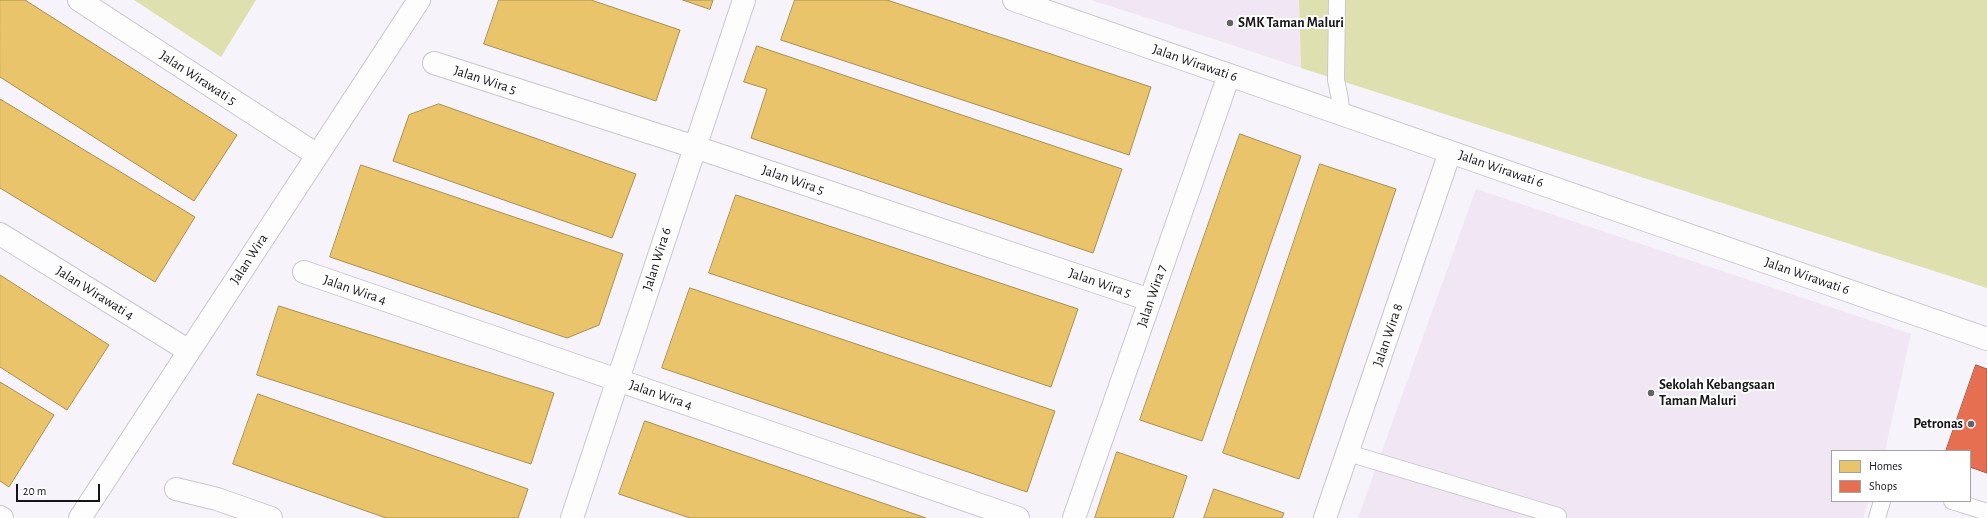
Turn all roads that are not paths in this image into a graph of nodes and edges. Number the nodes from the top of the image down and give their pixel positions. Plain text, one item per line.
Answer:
1 (79, 0) edge
2 (419, 0) edge
3 (744, 0) edge
4 (1014, 0) edge
5 (1336, 0) edge
6 (434, 63) dead end
7 (1229, 75) junction
8 (1341, 114) junction
9 (695, 147) junction
10 (1450, 152) junction
11 (317, 155) junction
12 (0, 234) edge
13 (304, 272) dead end
14 (1150, 300) junction
15 (1987, 339) edge
16 (189, 351) junction
17 (617, 380) junction
18 (1348, 453) junction
19 (176, 489) dead end
20 (1882, 502) edge
21 (1955, 502) edge
22 (1987, 512) edge
23 (1558, 516) dead end
24 (80, 518) edge
25 (271, 518) edge
26 (572, 518) edge
27 (1018, 518) edge
28 (1074, 518) edge
29 (1325, 518) edge
30 (1877, 518) edge

1 - 11 street, Jalan Wirawati 5
2 - 11 street, Jalan Wira
3 - 9 street, Jalan Wira 6
4 - 7 street, Jalan Wirawati 6
5 - 8 lane
6 - 9 street, Jalan Wira 5
7 - 8 street, Jalan Wirawati 6
7 - 14 street, Jalan Wira 7
8 - 10 street, Jalan Wirawati 6
9 - 14 street, Jalan Wira 5
9 - 17 street, Jalan Wira 6
10 - 15 street, Jalan Wirawati 6
10 - 18 street, Jalan Wira 8
11 - 16 street, Jalan Wira
12 - 16 street, Jalan Wirawati 4
13 - 17 street, Jalan Wira 4
14 - 28 street, Jalan Wira 7
16 - 24 street, Jalan Wira
17 - 26 street, Jalan Wira 6
17 - 27 street, Jalan Wira 4
18 - 23 lane
18 - 29 street, Jalan Wira 8
19 - 25 street
20 - 30 lane
21 - 22 lane

